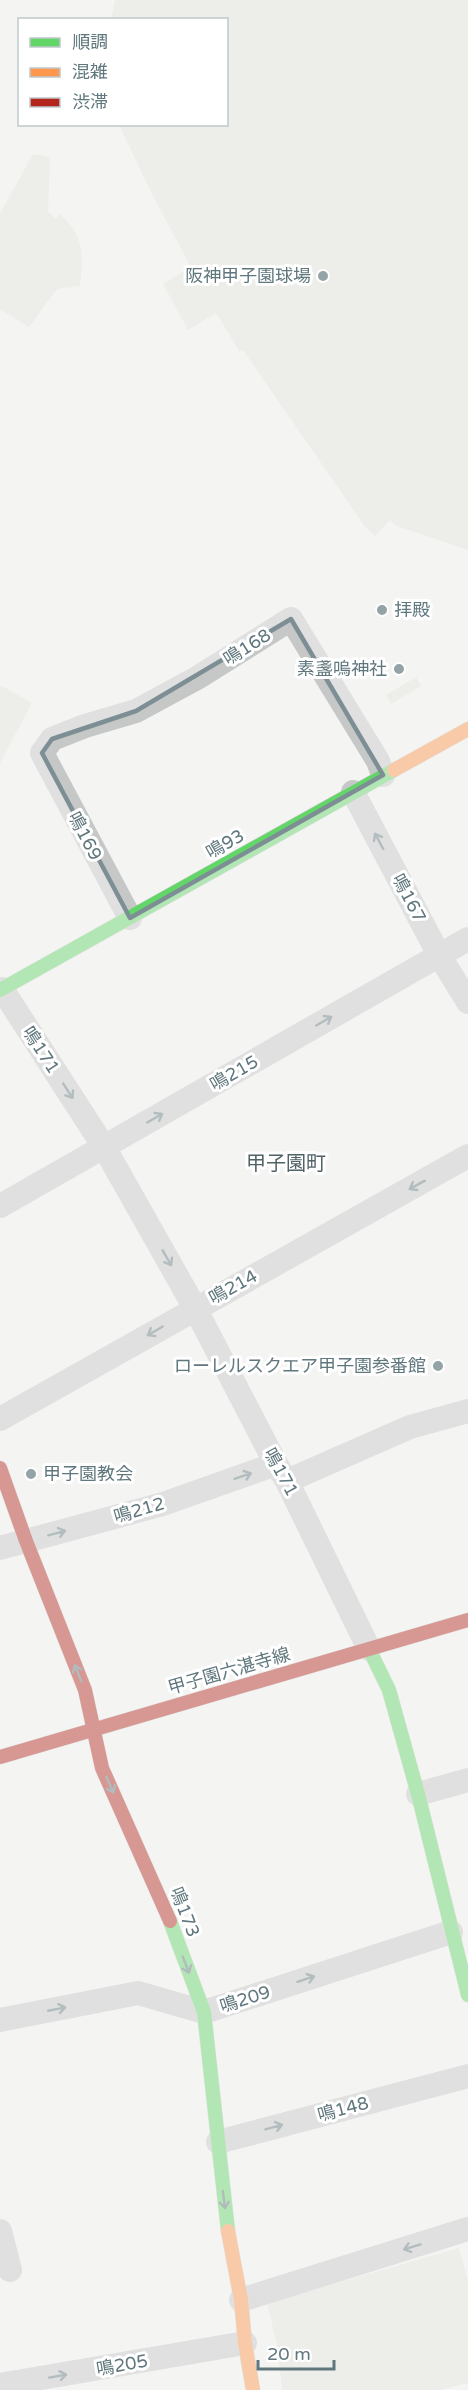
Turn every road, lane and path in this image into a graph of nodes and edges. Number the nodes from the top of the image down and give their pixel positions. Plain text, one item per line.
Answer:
1 (468, 729) edge
2 (42, 753) joint
3 (384, 775) junction
4 (353, 792) junction
5 (130, 918) junction
6 (468, 939) edge
7 (439, 955) junction
8 (1, 989) edge
9 (468, 1002) edge
10 (104, 1147) junction
11 (468, 1156) edge
12 (0, 1206) edge
13 (195, 1308) junction
14 (468, 1411) edge
15 (0, 1419) edge
16 (0, 1468) edge
17 (281, 1472) junction
18 (26, 1541) junction
19 (0, 1548) edge
20 (468, 1620) edge
21 (369, 1649) junction
22 (92, 1729) junction
23 (0, 1757) edge
24 (468, 1780) edge
25 (418, 1794) junction
26 (456, 1905) edge
27 (451, 1932) junction
28 (468, 1995) edge
29 (204, 2012) junction
30 (0, 2020) edge
31 (468, 2076) edge
32 (218, 2142) junction
33 (468, 2229) edge
34 (0, 2231) edge
35 (10, 2270) dead end
36 (241, 2300) junction
37 (245, 2343) junction
38 (0, 2385) edge
39 (253, 2390) edge

1 - 3 street, 鳴93
2 - 3 street, 鳴168
2 - 5 street, 鳴169
3 - 4 street, 鳴93
4 - 5 street, 鳴93
7 -> 4 street, 鳴167
5 - 8 street, 鳴93
6 - 7 street, 鳴215
7 - 9 street, 鳴167
10 -> 7 street, 鳴215
8 -> 10 street, 鳴171
10 - 12 street, 鳴215
10 -> 13 street, 鳴171
11 -> 13 street, 鳴214
13 -> 15 street, 鳴214
13 - 17 street, 鳴171
14 - 17 street, 鳴212
16 - 18 street, 鳴173
18 -> 17 street, 鳴212
17 - 21 street, 鳴171
18 - 19 street, 鳴212
22 -> 18 street, 鳴173
20 - 21 street, 甲子園六湛寺線
21 - 22 street, 甲子園六湛寺線
21 - 25 street, 鳴171
22 - 23 street, 甲子園六湛寺線
22 -> 29 street, 鳴173
24 - 25 street
25 - 26 street, 鳴171
26 - 27 street, 鳴171
27 - 28 street, 鳴171
29 -> 27 street, 鳴209
30 -> 29 street, 鳴209
29 - 32 street, 鳴173
32 -> 31 street, 鳴148
32 -> 36 street, 鳴173
33 -> 36 street
34 - 35 street
36 - 37 street, 鳴173
38 -> 37 street, 鳴205
37 - 39 street, 鳴173

